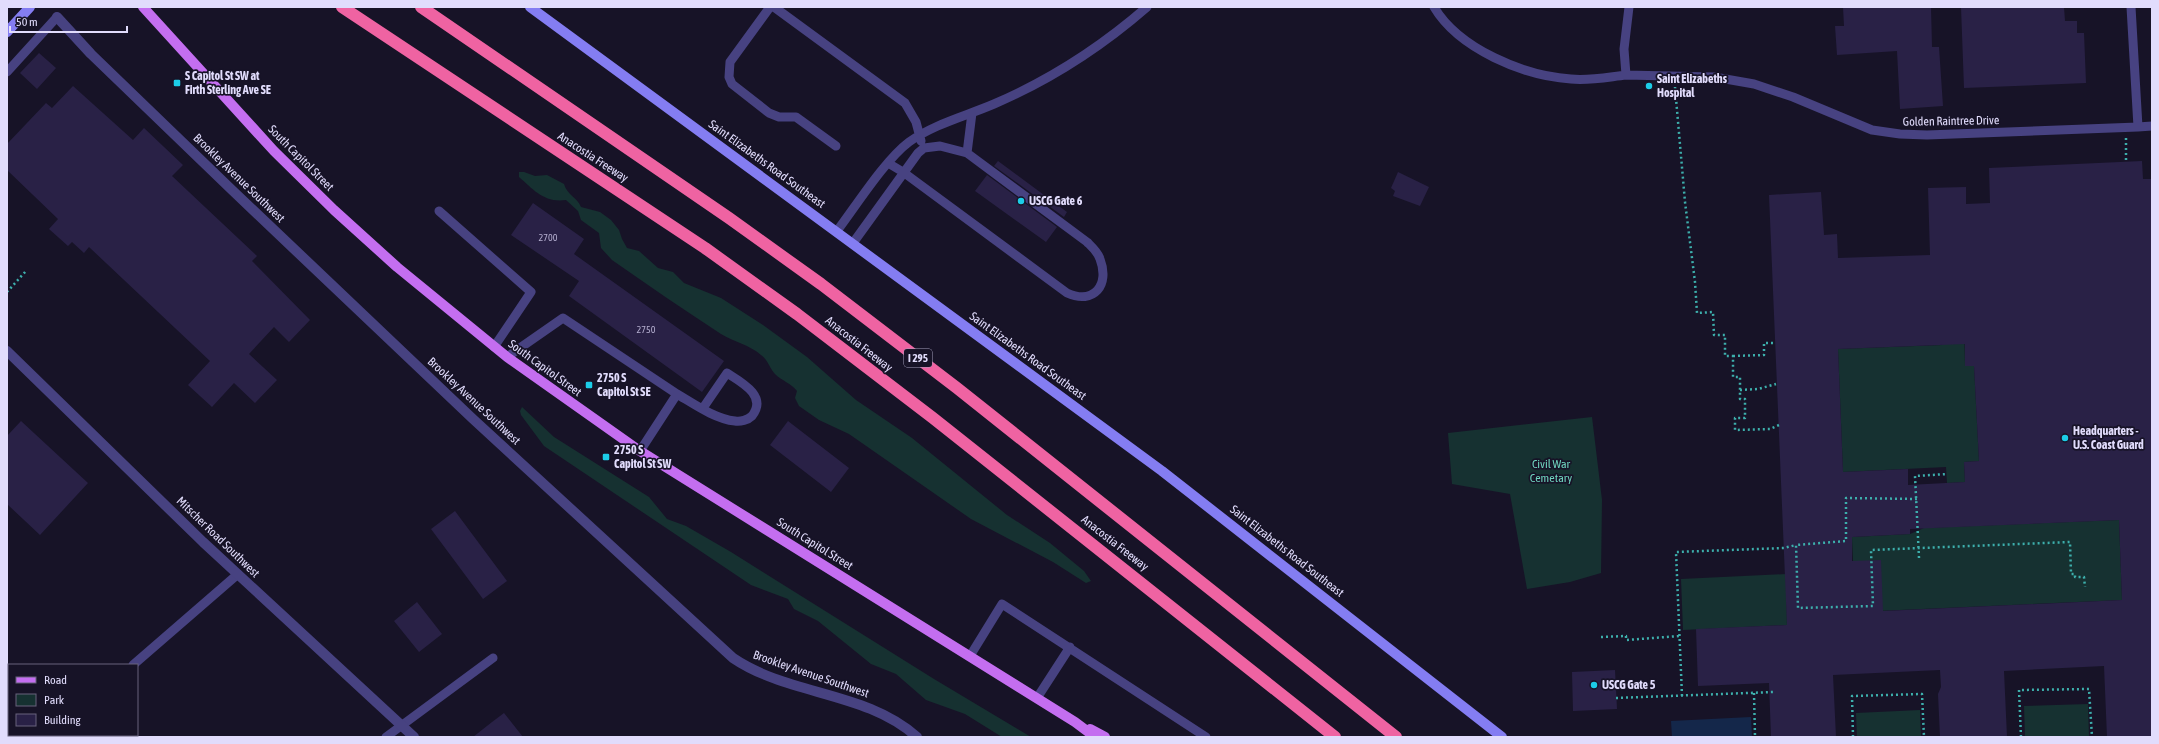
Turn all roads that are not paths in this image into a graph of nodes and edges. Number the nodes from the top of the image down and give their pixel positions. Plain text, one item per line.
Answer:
1 (30, 7) edge
2 (143, 7) edge
3 (342, 7) edge
4 (421, 7) edge
5 (530, 7) edge
6 (770, 7) edge
7 (774, 7) edge
8 (1147, 7) edge
9 (1434, 7) edge
10 (1629, 7) edge
11 (2131, 7) edge
12 (57, 17) joint
13 (7, 32) edge
14 (7, 72) edge
15 (1626, 75) junction
16 (972, 113) junction
17 (2152, 126) edge
18 (2138, 127) junction
19 (919, 135) junction
20 (836, 146) dead end
21 (924, 148) junction
22 (967, 154) junction
23 (888, 163) junction
24 (903, 172) junction
25 (439, 210) dead end
26 (837, 231) junction
27 (853, 244) junction
28 (494, 347) junction
29 (7, 351) edge
30 (507, 357) junction
31 (677, 394) junction
32 (703, 408) junction
33 (640, 451) junction
34 (238, 574) junction
35 (1070, 647) junction
36 (970, 656) junction
37 (493, 658) dead end
38 (135, 664) edge
39 (1037, 698) junction
40 (1075, 722) junction
41 (401, 725) junction
42 (386, 737) edge
43 (414, 737) edge
44 (917, 737) edge
45 (1095, 737) edge
46 (1105, 737) edge
47 (1206, 737) edge
48 (1334, 737) edge
49 (1396, 737) edge
50 (1502, 737) edge

1 - 13 main road
2 - 28 main road, South Capitol Street
3 - 48 highway, Anacostia Freeway
4 - 49 highway, Anacostia Freeway / I 295
5 - 26 main road, Saint Elizabeths Road Southeast
6 - 20 lane
7 - 19 lane
8 - 16 lane
9 - 15 lane, Golden Raintree Drive
10 - 15 lane
11 - 18 lane
12 - 14 lane
12 - 44 street, Brookley Avenue Southwest
15 - 18 lane, Golden Raintree Drive
16 - 19 lane
16 - 22 lane
17 - 18 lane, Golden Raintree Drive
19 - 21 lane
19 - 23 lane
21 - 22 lane
21 - 24 lane
22 - 24 lane
23 - 24 lane
23 - 26 lane
24 - 27 lane
25 - 28 lane
26 - 27 main road, Saint Elizabeths Road Southeast
27 - 50 main road, Saint Elizabeths Road Southeast
28 - 30 main road, South Capitol Street
29 - 34 street, Mitscher Road Southwest
30 - 31 lane
30 - 33 main road, South Capitol Street
31 - 32 lane
31 - 33 lane
32 - 32 lane
33 - 36 main road, South Capitol Street
34 - 38 lane
34 - 41 street, Mitscher Road Southwest
35 - 36 lane
35 - 39 lane
35 - 47 lane
36 - 39 main road, South Capitol Street
37 - 41 lane
39 - 40 main road, South Capitol Street
40 - 45 main road
40 - 46 main road
41 - 42 lane
41 - 43 street, Mitscher Road Southwest

